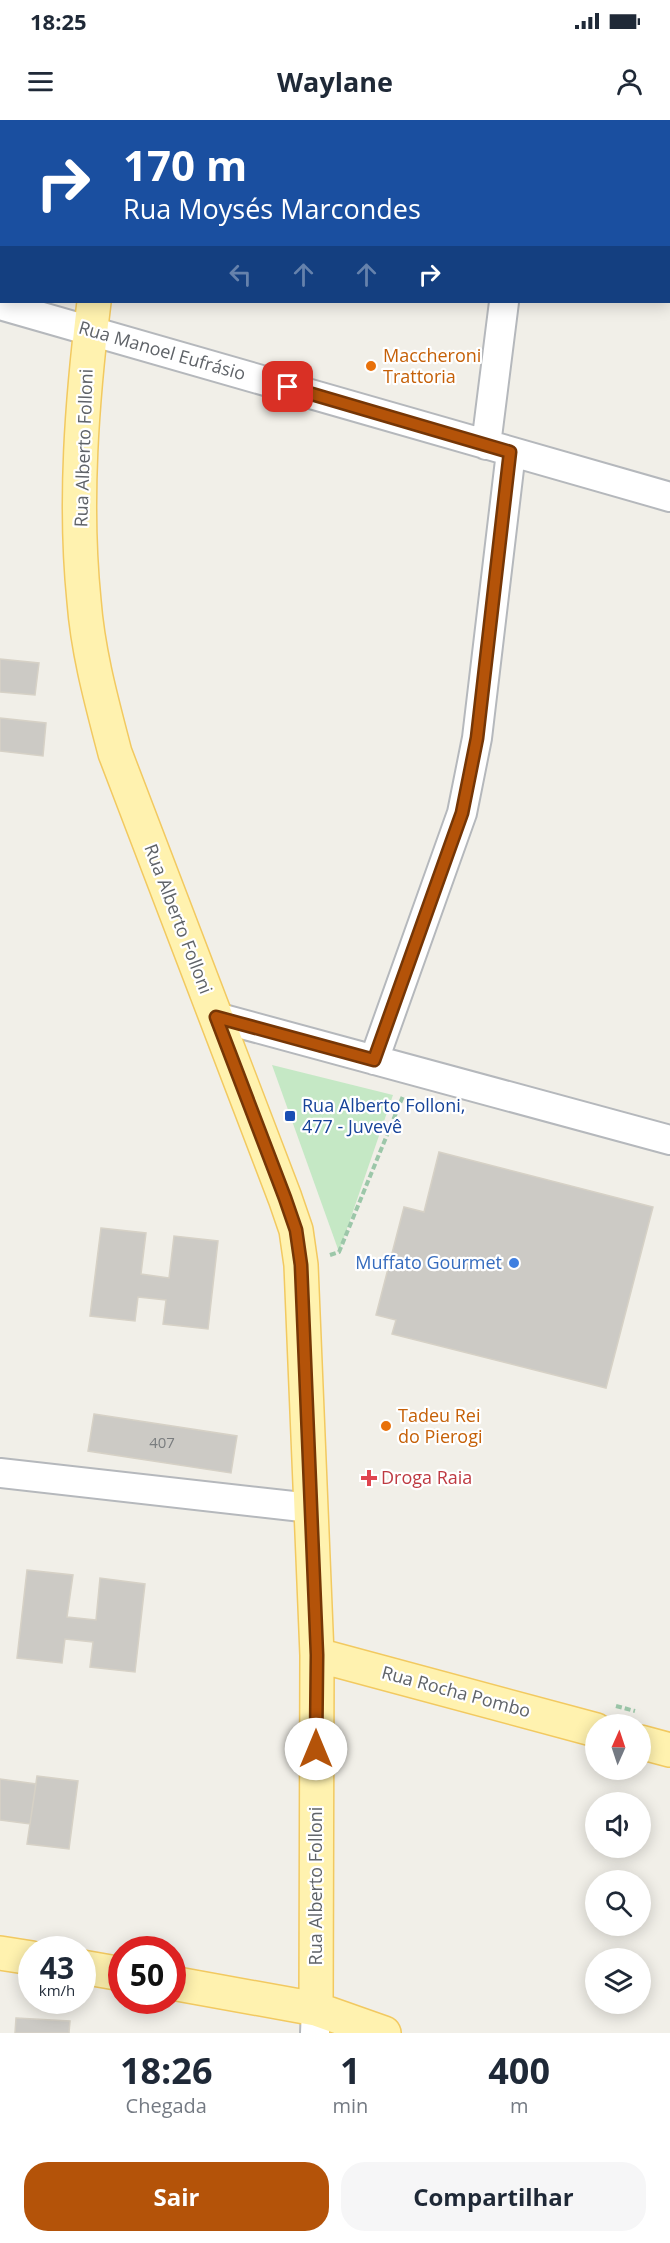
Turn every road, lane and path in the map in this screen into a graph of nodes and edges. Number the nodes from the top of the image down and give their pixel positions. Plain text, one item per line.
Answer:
1 (504, 303) edge
2 (0, 305) edge
3 (92, 316) edge
4 (498, 448) junction
5 (670, 497) edge
6 (216, 1017) junction
7 (374, 1060) junction
8 (414, 1071) junction
9 (670, 1140) edge
10 (301, 1265) junction
11 (0, 1473) edge
12 (311, 1508) junction
13 (317, 1655) junction
14 (585, 1727) edge
15 (651, 1745) edge
16 (670, 1750) edge
17 (0, 1953) edge
18 (18, 1956) edge
19 (186, 1987) edge
20 (315, 2021) edge
21 (384, 2033) edge

1 - 4 street
2 - 3 street, Rua Manoel Eufrásio
3 - 4 street, Rua Manoel Eufrásio
3 - 6 main road, Rua Alberto Folloni
4 - 5 street, Rua Manoel Eufrásio
4 - 7 street
6 - 7 street
6 - 10 main road, Rua Alberto Folloni
7 - 8 street
8 - 9 street
8 - 10 path
10 - 12 main road, Rua Alberto Folloni
11 - 12 street
12 - 13 main road, Rua Alberto Folloni
13 - 14 main road, Rua Rocha Pombo
13 - 20 main road, Rua Alberto Folloni
15 - 16 main road
17 - 18 main road
19 - 20 main road
20 - 21 main road

